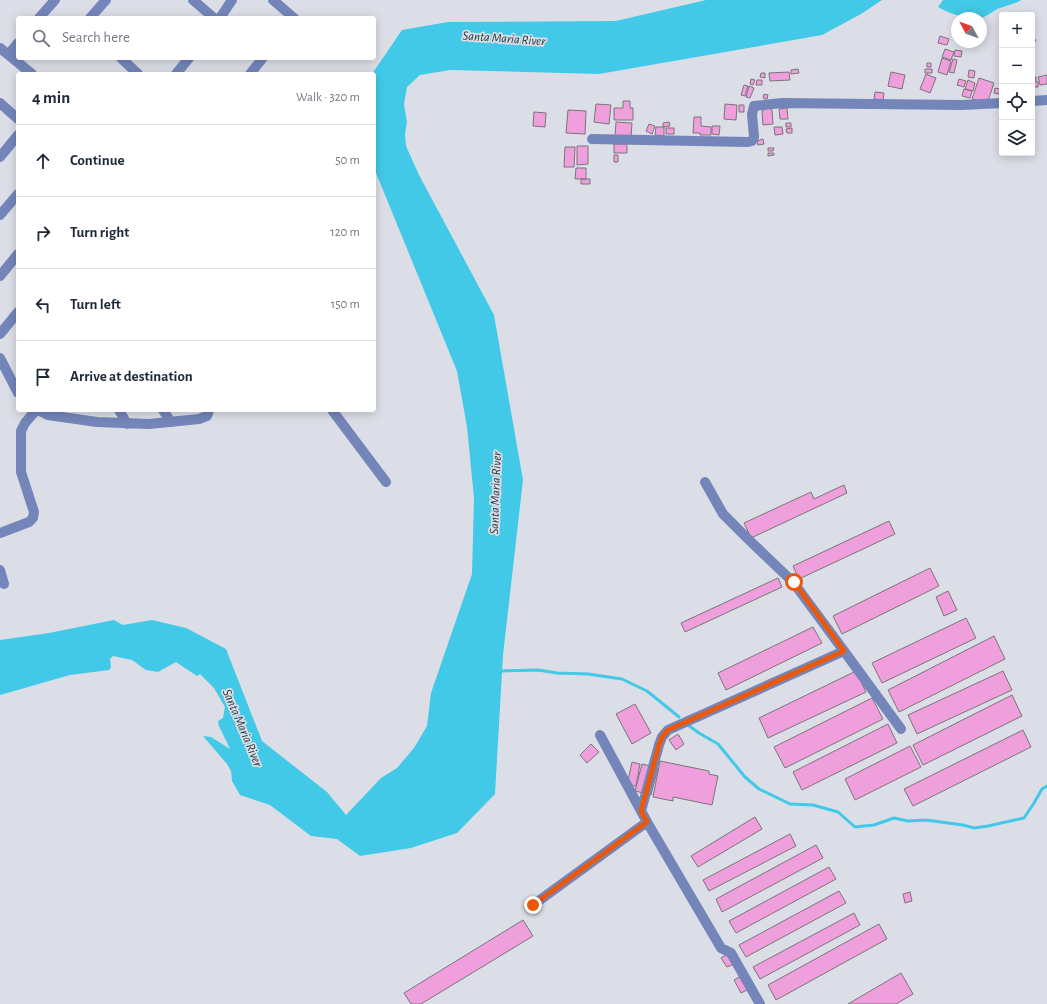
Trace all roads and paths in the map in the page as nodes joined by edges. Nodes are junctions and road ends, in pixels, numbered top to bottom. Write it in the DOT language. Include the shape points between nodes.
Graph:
graph roads {
  1 [pos="55,0"];
  2 [pos="106,0"];
  3 [pos="193,0"];
  4 [pos="232,0"];
  5 [pos="273,0"];
  6 [pos="41,16"];
  7 [pos="92,16"];
  8 [pos="212,16"];
  9 [pos="221,16"];
  10 [pos="292,16"];
  11 [pos="16,45"];
  12 [pos="0,48"];
  13 [pos="9,54"];
  14 [pos="123,60"];
  15 [pos="186,60"];
  16 [pos="261,60"];
  17 [pos="30,72"];
  18 [pos="136,72"];
  19 [pos="178,72"];
  20 [pos="252,72"];
  21 [pos="1047,100"];
  22 [pos="1035,101"];
  23 [pos="0,103"];
  24 [pos="999,103"];
  25 [pos="16,117"];
  26 [pos="16,137"];
  27 [pos="592,139"];
  28 [pos="0,157"];
  29 [pos="16,196"];
  30 [pos="0,215"];
  31 [pos="16,256"];
  32 [pos="0,274"];
  33 [pos="16,314"];
  34 [pos="0,334"];
  35 [pos="0,358"];
  36 [pos="15,376"];
  37 [pos="33,412"];
  38 [pos="120,412"];
  39 [pos="164,412"];
  40 [pos="209,412"];
  41 [pos="334,412"];
  42 [pos="171,422"];
  43 [pos="127,424"];
  44 [pos="386,482"];
  45 [pos="705,482"];
  46 [pos="0,533"];
  47 [pos="0,570"];
  48 [pos="4,584"];
  49 [pos="844,651"];
  50 [pos="901,729"];
  51 [pos="600,735"];
  52 [pos="641,811"];
  53 [pos="647,822"];
  54 [pos="533,905"];
  55 [pos="760,1004"];
  1 -- 6 [label="street"];
  2 -- 7 [label="street"];
  3 -- 8 [label="street"];
  4 -- 9 [label="street"];
  5 -- 10 [label="street"];
  11 -- 13 [label="street"];
  12 -- 13 [label="street"];
  13 -- 17 [label="street"];
  14 -- 18 [label="street"];
  15 -- 19 [label="street"];
  16 -- 20 [label="street"];
  21 -- 22 [label="street"];
  23 -- 25 [label="street"];
  24 -- 27 [label="street" via="962,105 782,102 754,106 754,137 748,142"];
  26 -- 28 [label="street"];
  29 -- 30 [label="street"];
  31 -- 32 [label="street"];
  33 -- 34 [label="street"];
  35 -- 36 [label="street"];
  37 -- 43 [label="street"];
  37 -- 46 [label="street" via="21,431 21,472 34,512 33,518"];
  38 -- 43 [label="street"];
  39 -- 42 [label="street"];
  40 -- 42 [label="street" via="207,416 199,419"];
  41 -- 44 [label="street"];
  42 -- 43 [label="street"];
  45 -- 49 [label="street" via="723,514 794,582"];
  47 -- 48 [label="street"];
  49 -- 50 [label="street"];
  49 -- 52 [label="street" via="668,730 659,745"];
  51 -- 52 [label="street"];
  52 -- 53 [label="street"];
  53 -- 54 [label="street"];
  53 -- 55 [label="street" via="722,948 731,954"];
}
